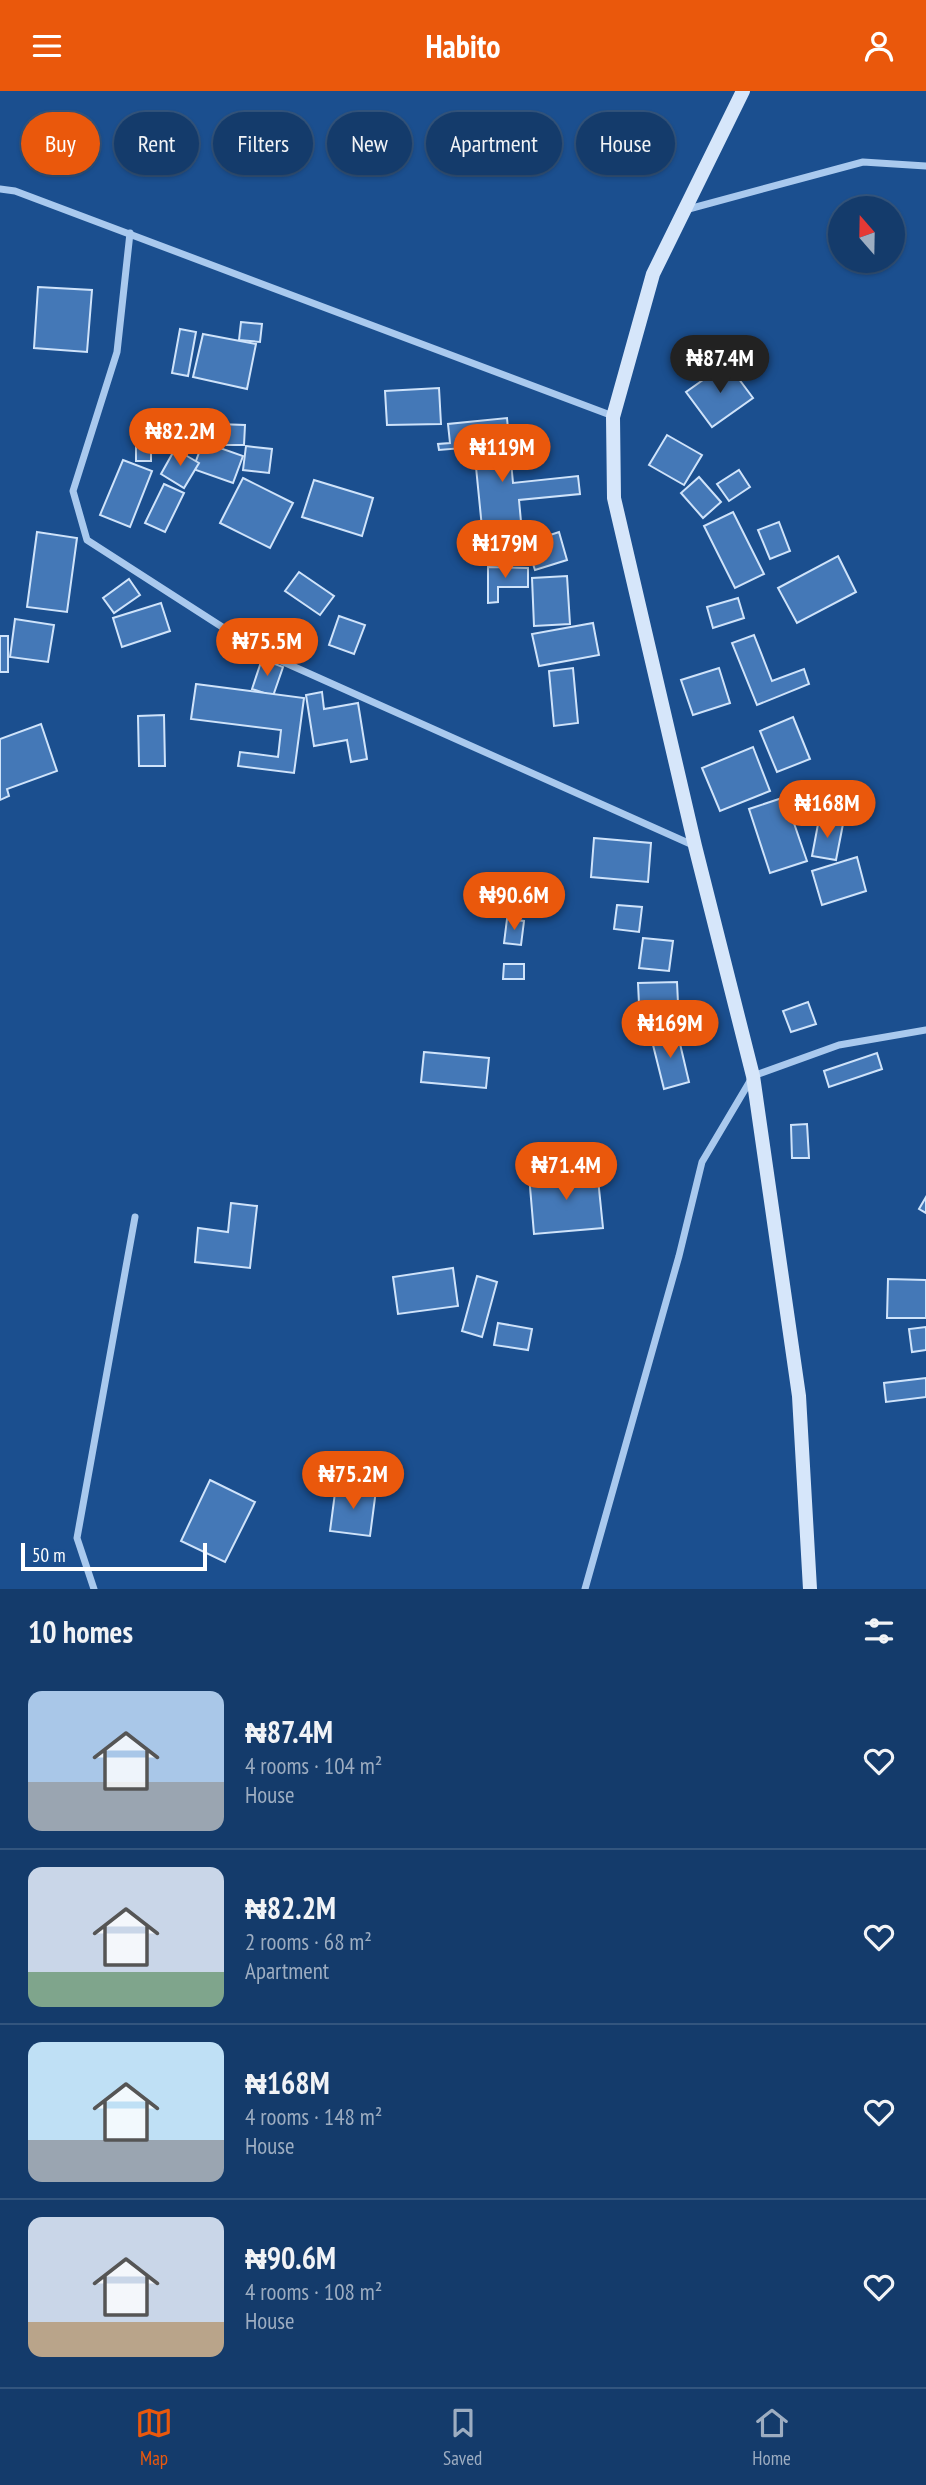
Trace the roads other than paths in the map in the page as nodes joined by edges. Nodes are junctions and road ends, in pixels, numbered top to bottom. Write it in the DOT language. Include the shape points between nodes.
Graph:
graph roads {
  1 [pos="743,91"];
  2 [pos="926,166"];
  3 [pos="0,189"];
  4 [pos="684,210"];
  5 [pos="130,233"];
  6 [pos="613,417"];
  7 [pos="695,846"];
  8 [pos="926,1030"];
  9 [pos="754,1076"];
  10 [pos="135,1217"];
  11 [pos="94,1589"];
  12 [pos="585,1589"];
  13 [pos="810,1589"];
  1 -- 4 [label="street"];
  2 -- 4 [label="street" via="863,162"];
  3 -- 5 [label="street"];
  4 -- 6 [label="street" via="653,274"];
  5 -- 6 [label="street"];
  5 -- 7 [label="street" via="117,352 73,491 87,540 261,652"];
  6 -- 7 [label="street" via="614,498"];
  7 -- 9 [label="street"];
  8 -- 9 [label="street" via="839,1045"];
  9 -- 12 [label="street" via="702,1162 680,1256"];
  9 -- 13 [label="street" via="799,1396"];
  10 -- 11 [label="street" via="77,1538"];
}
